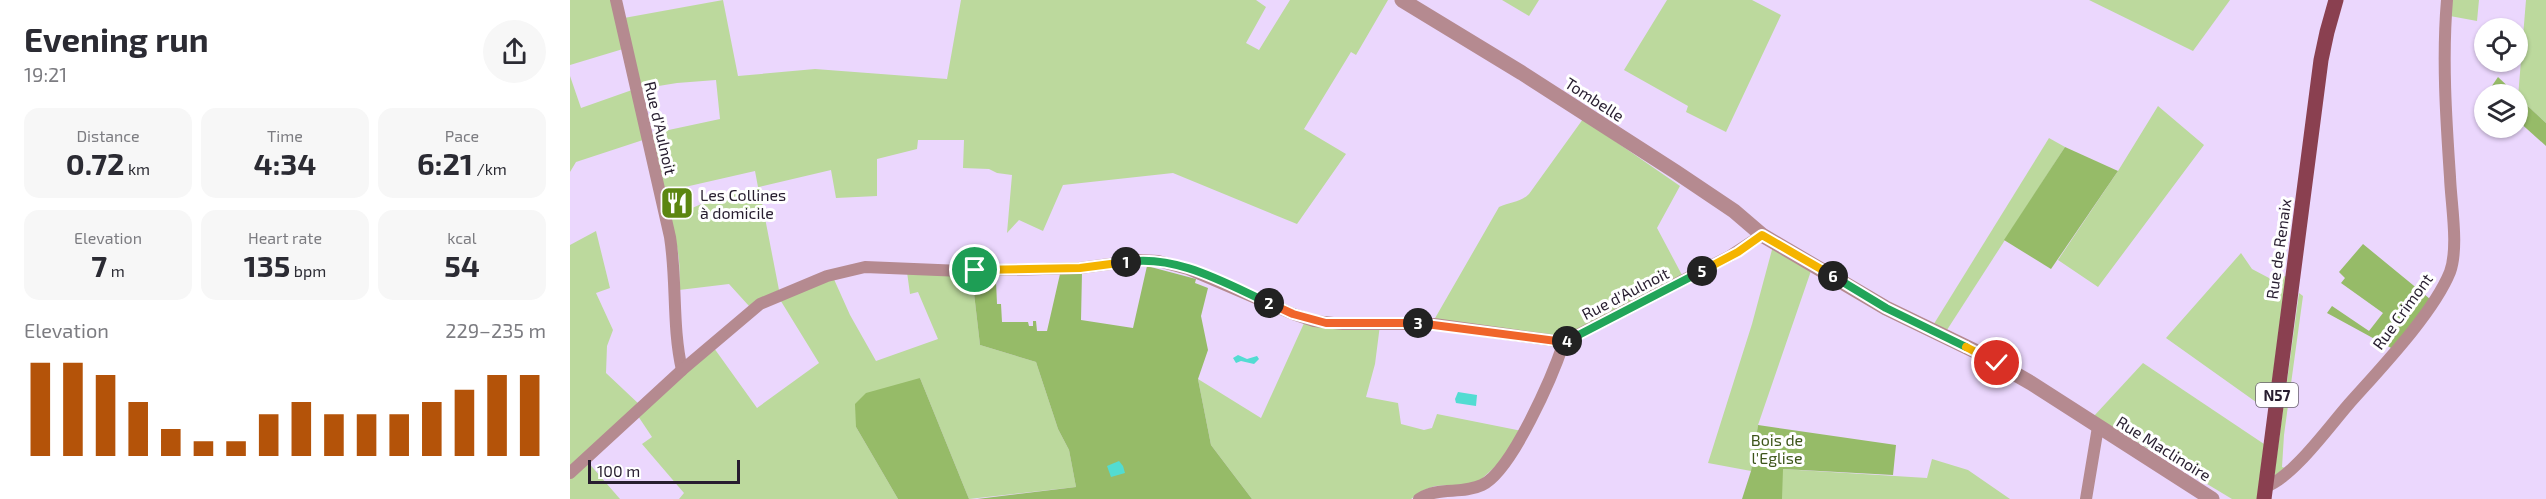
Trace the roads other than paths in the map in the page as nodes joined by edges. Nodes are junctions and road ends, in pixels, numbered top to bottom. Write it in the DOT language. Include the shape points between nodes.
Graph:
graph roads {
  1 [pos="616,0"];
  2 [pos="1402,0"];
  3 [pos="2448,0"];
  4 [pos="2335,3"];
  5 [pos="1762,235"];
  6 [pos="1564,342"];
  7 [pos="682,370"];
  8 [pos="2098,427"];
  9 [pos="570,473"];
  10 [pos="2264,493"];
  11 [pos="1419,499"];
  12 [pos="2086,499"];
  13 [pos="2212,499"];
  1 -- 7 [label="street, Rue d'Aulnoit" via="670,237"];
  2 -- 5 [label="street, Tombelle" via="1676,172"];
  3 -- 10 [label="street, Rue Crimont" via="2445,36 2453,246 2448,275 2433,301 2382,366 2309,451"];
  4 -- 10 [label="main road, Rue de Renaix / N57" via="2323,48"];
  5 -- 6 [label="street, Rue d'Aulnoit" via="1738,252"];
  5 -- 8 [label="street, Rue Maclinoire" via="1886,308 2006,368"];
  6 -- 7 [label="street" via="1440,324 1314,321 1204,275 1158,261 1080,268 962,271 865,267 827,276 760,304"];
  6 -- 11 [label="street" via="1533,417 1495,475 1482,485 1436,491"];
  7 -- 9 [label="street"];
  8 -- 12 [label="street, Rue Maclinoire"];
  8 -- 13 [label="street, Rue Maclinoire"];
}
